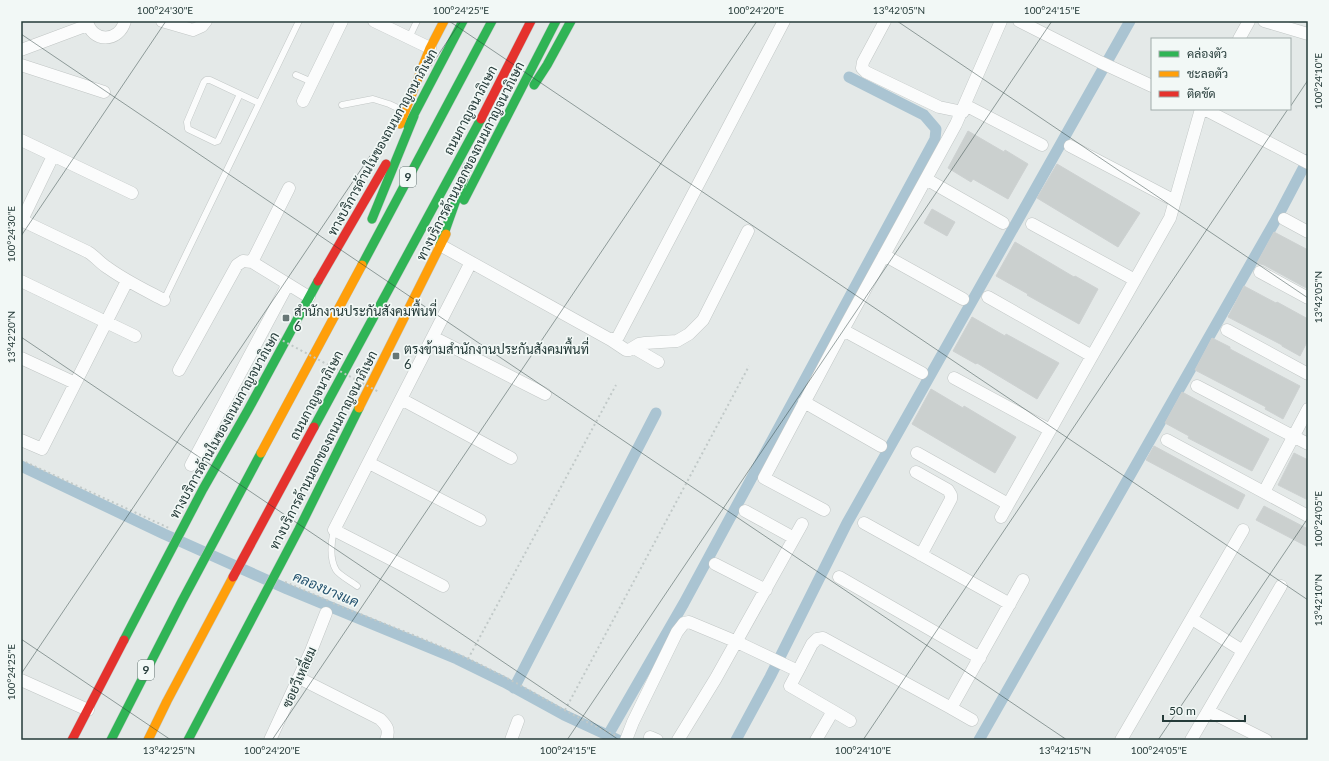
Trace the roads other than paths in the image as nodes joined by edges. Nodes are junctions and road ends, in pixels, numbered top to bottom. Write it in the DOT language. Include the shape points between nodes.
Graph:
graph roads {
  1 [pos="125,21"];
  2 [pos="162,21"];
  3 [pos="206,21"];
  4 [pos="299,21"];
  5 [pos="342,21"];
  6 [pos="374,21"];
  7 [pos="417,21"];
  8 [pos="444,21"];
  9 [pos="463,21"];
  10 [pos="492,21"];
  11 [pos="531,21"];
  12 [pos="556,21"];
  13 [pos="571,21"];
  14 [pos="784,21"];
  15 [pos="885,21"];
  16 [pos="1000,21"];
  17 [pos="1019,21"];
  18 [pos="1249,21"];
  19 [pos="1264,21"];
  20 [pos="88,23"];
  21 [pos="1308,34"];
  22 [pos="409,38"];
  23 [pos="1240,38"];
  24 [pos="430,48"];
  25 [pos="21,50"];
  26 [pos="21,65"];
  27 [pos="296,75"];
  28 [pos="312,82"];
  29 [pos="1151,86"];
  30 [pos="104,92"];
  31 [pos="240,94"];
  32 [pos="303,101"];
  33 [pos="491,101"];
  34 [pos="260,103"];
  35 [pos="342,106"];
  36 [pos="964,108"];
  37 [pos="1202,110"];
  38 [pos="1204,110"];
  39 [pos="404,111"];
  40 [pos="414,116"];
  41 [pos="396,133"];
  42 [pos="21,140"];
  43 [pos="1042,145"];
  44 [pos="1070,146"];
  45 [pos="388,154"];
  46 [pos="53,156"];
  47 [pos="1308,163"];
  48 [pos="483,165"];
  49 [pos="383,169"];
  50 [pos="926,179"];
  51 [pos="289,188"];
  52 [pos="132,193"];
  53 [pos="1175,201"];
  54 [pos="1284,219"];
  55 [pos="22,220"];
  56 [pos="1003,222"];
  57 [pos="369,224"];
  58 [pos="1032,224"];
  59 [pos="748,231"];
  60 [pos="1308,232"];
  61 [pos="440,245"];
  62 [pos="358,254"];
  63 [pos="884,255"];
  64 [pos="252,262"];
  65 [pos="471,262"];
  66 [pos="1260,272"];
  67 [pos="1134,280"];
  68 [pos="21,281"];
  69 [pos="127,281"];
  70 [pos="288,284"];
  71 [pos="309,297"];
  72 [pos="988,297"];
  73 [pos="1308,298"];
  74 [pos="962,299"];
  75 [pos="164,300"];
  76 [pos="106,322"];
  77 [pos="843,330"];
  78 [pos="1227,330"];
  79 [pos="325,333"];
  80 [pos="135,336"];
  81 [pos="433,337"];
  82 [pos="611,340"];
  83 [pos="634,348"];
  84 [pos="1092,356"];
  85 [pos="21,358"];
  86 [pos="658,362"];
  87 [pos="180,370"];
  88 [pos="922,373"];
  89 [pos="1308,374"];
  90 [pos="954,378"];
  91 [pos="75,383"];
  92 [pos="1196,386"];
  93 [pos="545,394"];
  94 [pos="401,399"];
  95 [pos="804,402"];
  96 [pos="1308,409"];
  97 [pos="1050,430"];
  98 [pos="1293,436"];
  99 [pos="21,440"];
  100 [pos="1167,440"];
  101 [pos="1308,444"];
  102 [pos="881,446"];
  103 [pos="917,453"];
  104 [pos="511,458"];
  105 [pos="369,463"];
  106 [pos="191,465"];
  107 [pos="916,472"];
  108 [pos="1264,492"];
  109 [pos="1008,504"];
  110 [pos="824,510"];
  111 [pos="745,511"];
  112 [pos="1308,516"];
  113 [pos="1001,518"];
  114 [pos="480,520"];
  115 [pos="802,524"];
  116 [pos="864,524"];
  117 [pos="334,530"];
  118 [pos="1243,530"];
  119 [pos="794,538"];
  120 [pos="921,555"];
  121 [pos="715,564"];
  122 [pos="839,577"];
  123 [pos="1024,580"];
  124 [pos="357,586"];
  125 [pos="443,586"];
  126 [pos="1281,586"];
  127 [pos="766,590"];
  128 [pos="1010,604"];
  129 [pos="326,613"];
  130 [pos="1192,619"];
  131 [pos="737,642"];
  132 [pos="1243,651"];
  133 [pos="980,658"];
  134 [pos="794,668"];
  135 [pos="299,678"];
  136 [pos="21,680"];
  137 [pos="952,708"];
  138 [pos="88,710"];
  139 [pos="833,711"];
  140 [pos="1208,711"];
  141 [pos="972,720"];
  142 [pos="518,721"];
  143 [pos="850,721"];
  144 [pos="623,739"];
  145 [pos="72,740"];
  146 [pos="111,740"];
  147 [pos="148,740"];
  148 [pos="188,740"];
  149 [pos="270,740"];
  150 [pos="386,740"];
  151 [pos="511,740"];
  152 [pos="678,740"];
  153 [pos="816,740"];
  154 [pos="1121,740"];
  155 [pos="1191,740"];
  156 [pos="1266,740"];
  1 -- 20 [label="street" via="122,29 110,38 95,35"];
  2 -- 3 [label="street" via="193,30"];
  4 -- 34 [label="lane"];
  5 -- 28 [label="street"];
  6 -- 22 [label="street"];
  7 -- 22 [label="lane"];
  8 -- 24 [label="main road"];
  9 -- 40 [label="main road, ทางบริการด้านในของถนนกาญจนาภิเษก"];
  10 -- 79 [label="main road, ถนนกาญจนาภิเษก / 9"];
  11 -- 33 [label="main road, ถนนกาญจนาภิเษก"];
  12 -- 48 [label="main road, ทางบริการด้านนอกของถนนกาญจนาภิเษก"];
  13 -- 48 [label="main road" via="547,65"];
  14 -- 82 [label="street" via="618,337"];
  15 -- 36 [label="street" via="862,68 939,107"];
  16 -- 36 [label="street"];
  17 -- 29 [label="street"];
  18 -- 23 [label="street"];
  19 -- 21 [label="street"];
  20 -- 25 [label="street"];
  22 -- 24 [label="street"];
  24 -- 39 [label="main road"];
  26 -- 30 [label="street"];
  27 -- 28 [label="lane"];
  28 -- 32 [label="street"];
  31 -- 31 [label="lane" via="206,80 187,122 188,129 215,142 218,141"];
  31 -- 34 [label="lane"];
  33 -- 61 [label="main road"];
  33 -- 147 [label="main road, ถนนกาญจนาภิเษก" via="211,617"];
  34 -- 75 [label="lane"];
  35 -- 39 [label="lane" via="373,100"];
  36 -- 43 [label="street"];
  36 -- 50 [label="street"];
  37 -- 53 [label="street"];
  38 -- 47 [label="street"];
  39 -- 41 [label="main road"];
  40 -- 49 [label="main road, ทางบริการด้านในของถนนกาญจนาภิเษก"];
  40 -- 57 [label="main road"];
  42 -- 46 [label="street"];
  44 -- 53 [label="street"];
  45 -- 49 [label="main road"];
  46 -- 52 [label="street"];
  46 -- 55 [label="street"];
  48 -- 61 [label="main road, ทางบริการด้านนอกของถนนกาญจนาภิเษก"];
  49 -- 71 [label="main road, ทางบริการด้านในของถนนกาญจนาภิเษก"];
  50 -- 56 [label="street"];
  50 -- 63 [label="street"];
  51 -- 64 [label="street"];
  53 -- 67 [label="street" via="1170,218"];
  54 -- 60 [label="street"];
  55 -- 69 [label="street" via="88,252"];
  58 -- 67 [label="street"];
  59 -- 83 [label="street" via="703,320 689,334 676,341 645,343"];
  61 -- 65 [label="street"];
  61 -- 148 [label="main road, ทางบริการด้านนอกของถนนกาญจนาภิเษก" via="299,529"];
  62 -- 79 [label="main road"];
  63 -- 74 [label="street"];
  63 -- 77 [label="street"];
  64 -- 70 [label="street"];
  64 -- 87 [label="street" via="243,261 238,265"];
  65 -- 81 [label="street"];
  65 -- 82 [label="street"];
  66 -- 73 [label="street"];
  67 -- 84 [label="street"];
  68 -- 76 [label="street"];
  69 -- 75 [label="street"];
  69 -- 76 [label="street"];
  70 -- 71 [label="street"];
  70 -- 106 [label="street"];
  71 -- 138 [label="main road, ทางบริการด้านในของถนนกาญจนาภิเษก" via="203,489"];
  72 -- 84 [label="street"];
  76 -- 80 [label="street"];
  76 -- 91 [label="street"];
  77 -- 88 [label="street"];
  77 -- 95 [label="street"];
  78 -- 89 [label="street"];
  79 -- 146 [label="main road, ถนนกาญจนาภิเษก / 9"];
  81 -- 93 [label="street"];
  81 -- 94 [label="street"];
  82 -- 83 [label="street" via="626,350"];
  83 -- 86 [label="street"];
  84 -- 97 [label="street"];
  85 -- 91 [label="street"];
  90 -- 97 [label="street"];
  91 -- 99 [label="street" via="42,449"];
  92 -- 98 [label="street"];
  94 -- 104 [label="street"];
  94 -- 105 [label="street"];
  95 -- 102 [label="street"];
  95 -- 110 [label="street" via="764,478"];
  96 -- 98 [label="street"];
  97 -- 109 [label="street"];
  98 -- 101 [label="street"];
  98 -- 108 [label="street"];
  100 -- 108 [label="street"];
  103 -- 109 [label="street"];
  105 -- 114 [label="street"];
  105 -- 117 [label="street"];
  107 -- 120 [label="street" via="948,490 951,495"];
  108 -- 112 [label="street"];
  109 -- 113 [label="street"];
  111 -- 119 [label="street"];
  115 -- 119 [label="street"];
  116 -- 120 [label="street"];
  117 -- 124 [label="lane" via="331,543 337,571"];
  117 -- 125 [label="street"];
  118 -- 130 [label="street"];
  119 -- 127 [label="street"];
  120 -- 128 [label="street"];
  121 -- 127 [label="street"];
  122 -- 133 [label="street"];
  123 -- 128 [label="street"];
  126 -- 132 [label="street"];
  127 -- 131 [label="street"];
  128 -- 133 [label="street"];
  129 -- 135 [label="street, ซอยวีเหลี่ยม"];
  130 -- 132 [label="street"];
  130 -- 154 [label="street"];
  131 -- 134 [label="street"];
  131 -- 144 [label="street" via="689,622 684,623 677,632"];
  131 -- 152 [label="street"];
  132 -- 140 [label="street"];
  133 -- 137 [label="street"];
  134 -- 137 [label="street" via="812,644 817,639 824,638"];
  134 -- 139 [label="street" via="790,686"];
  135 -- 149 [label="street, ซอยวีเหลี่ยม"];
  135 -- 150 [label="street" via="380,719 387,726"];
  136 -- 138 [label="street"];
  137 -- 141 [label="street"];
  138 -- 145 [label="main road, ทางบริการด้านในของถนนกาญจนาภิเษก"];
  139 -- 143 [label="street"];
  139 -- 153 [label="street"];
  140 -- 155 [label="street"];
  140 -- 156 [label="street"];
  142 -- 151 [label="street"];
}
